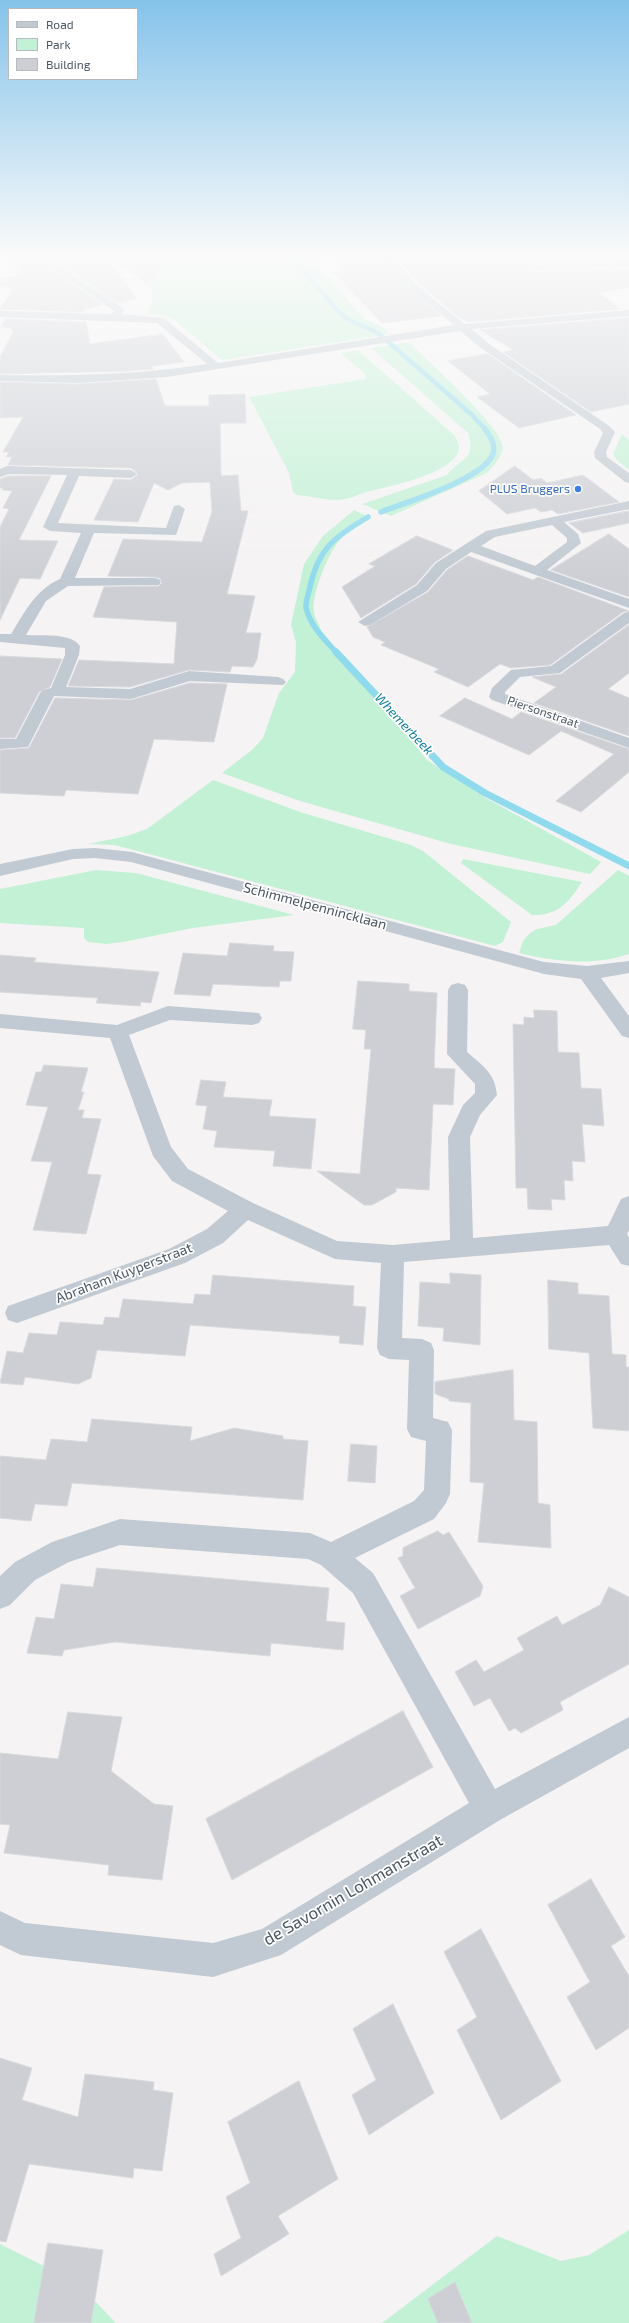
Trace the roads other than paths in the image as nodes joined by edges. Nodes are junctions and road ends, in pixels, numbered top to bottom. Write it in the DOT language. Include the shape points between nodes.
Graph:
graph roads {
  1 [pos="210,361"];
  2 [pos="244,361"];
  3 [pos="508,361"];
  4 [pos="215,366"];
  5 [pos="0,378"];
  6 [pos="76,472"];
  7 [pos="0,473"];
  8 [pos="131,474"];
  9 [pos="629,479"];
  10 [pos="629,505"];
  11 [pos="179,509"];
  12 [pos="554,521"];
  13 [pos="89,529"];
  14 [pos="470,547"];
  15 [pos="537,571"];
  16 [pos="66,582"];
  17 [pos="154,582"];
  18 [pos="629,604"];
  19 [pos="629,616"];
  20 [pos="365,622"];
  21 [pos="0,638"];
  22 [pos="16,639"];
  23 [pos="278,682"];
  24 [pos="57,691"];
  25 [pos="629,743"];
  26 [pos="0,744"];
  27 [pos="0,870"];
  28 [pos="629,967"];
  29 [pos="587,974"];
  30 [pos="458,990"];
  31 [pos="252,1018"];
  32 [pos="0,1021"];
  33 [pos="118,1032"];
  34 [pos="629,1032"];
  35 [pos="629,1205"];
  36 [pos="244,1209"];
  37 [pos="615,1235"];
  38 [pos="462,1248"];
  39 [pos="393,1254"];
  40 [pos="629,1257"];
  41 [pos="16,1313"];
  42 [pos="331,1556"];
  43 [pos="0,1595"];
  44 [pos="629,1732"];
  45 [pos="489,1810"];
  46 [pos="0,1927"];
  1 -- 4 [label="street"];
  2 -- 4 [label="street"];
  3 -- 9 [label="street" via="604,427 609,432 600,452 601,458"];
  4 -- 5 [label="street" via="121,379"];
  6 -- 7 [label="street" via="7,470"];
  6 -- 8 [label="street"];
  6 -- 13 [label="street" via="50,527"];
  10 -- 12 [label="street"];
  11 -- 13 [label="street" via="170,532"];
  12 -- 14 [label="street" via="491,534"];
  12 -- 15 [label="street" via="573,537 574,543"];
  13 -- 16 [label="street"];
  14 -- 15 [label="street"];
  14 -- 20 [label="street" via="441,566 422,588"];
  15 -- 18 [label="street"];
  16 -- 17 [label="street"];
  16 -- 22 [label="street" via="44,592"];
  19 -- 25 [label="street, Piersonstraat" via="554,670 516,673 497,691 498,697"];
  21 -- 22 [label="street"];
  22 -- 24 [label="street" via="65,642 73,646 72,655"];
  23 -- 24 [label="street" via="189,676 131,694"];
  24 -- 26 [label="street" via="48,693 22,744"];
  27 -- 29 [label="street, Schimmelpennincklaan" via="73,854 95,853 132,857 544,968"];
  28 -- 29 [label="street, Schimmelpennincklaan"];
  29 -- 34 [label="street"];
  30 -- 38 [label="street" via="457,1054 485,1081 486,1095 471,1111 460,1137"];
  31 -- 33 [label="street" via="168,1014"];
  32 -- 33 [label="street"];
  33 -- 36 [label="street" via="161,1150 180,1175"];
  35 -- 37 [label="street"];
  36 -- 39 [label="street" via="335,1250"];
  36 -- 41 [label="street, Abraham Kuyperstraat" via="215,1236 178,1256"];
  37 -- 38 [label="street"];
  37 -- 40 [label="street"];
  38 -- 39 [label="street"];
  39 -- 42 [label="street" via="389,1348 422,1350 420,1429 439,1430 436,1494 424,1510"];
  42 -- 43 [label="street" via="310,1546 120,1532 62,1552 25,1571"];
  42 -- 45 [label="street" via="363,1582"];
  44 -- 45 [label="street, de Savornin Lohmanstraat"];
  45 -- 46 [label="street, de Savornin Lohmanstraat" via="269,1943 214,1960 21,1939"];
}
